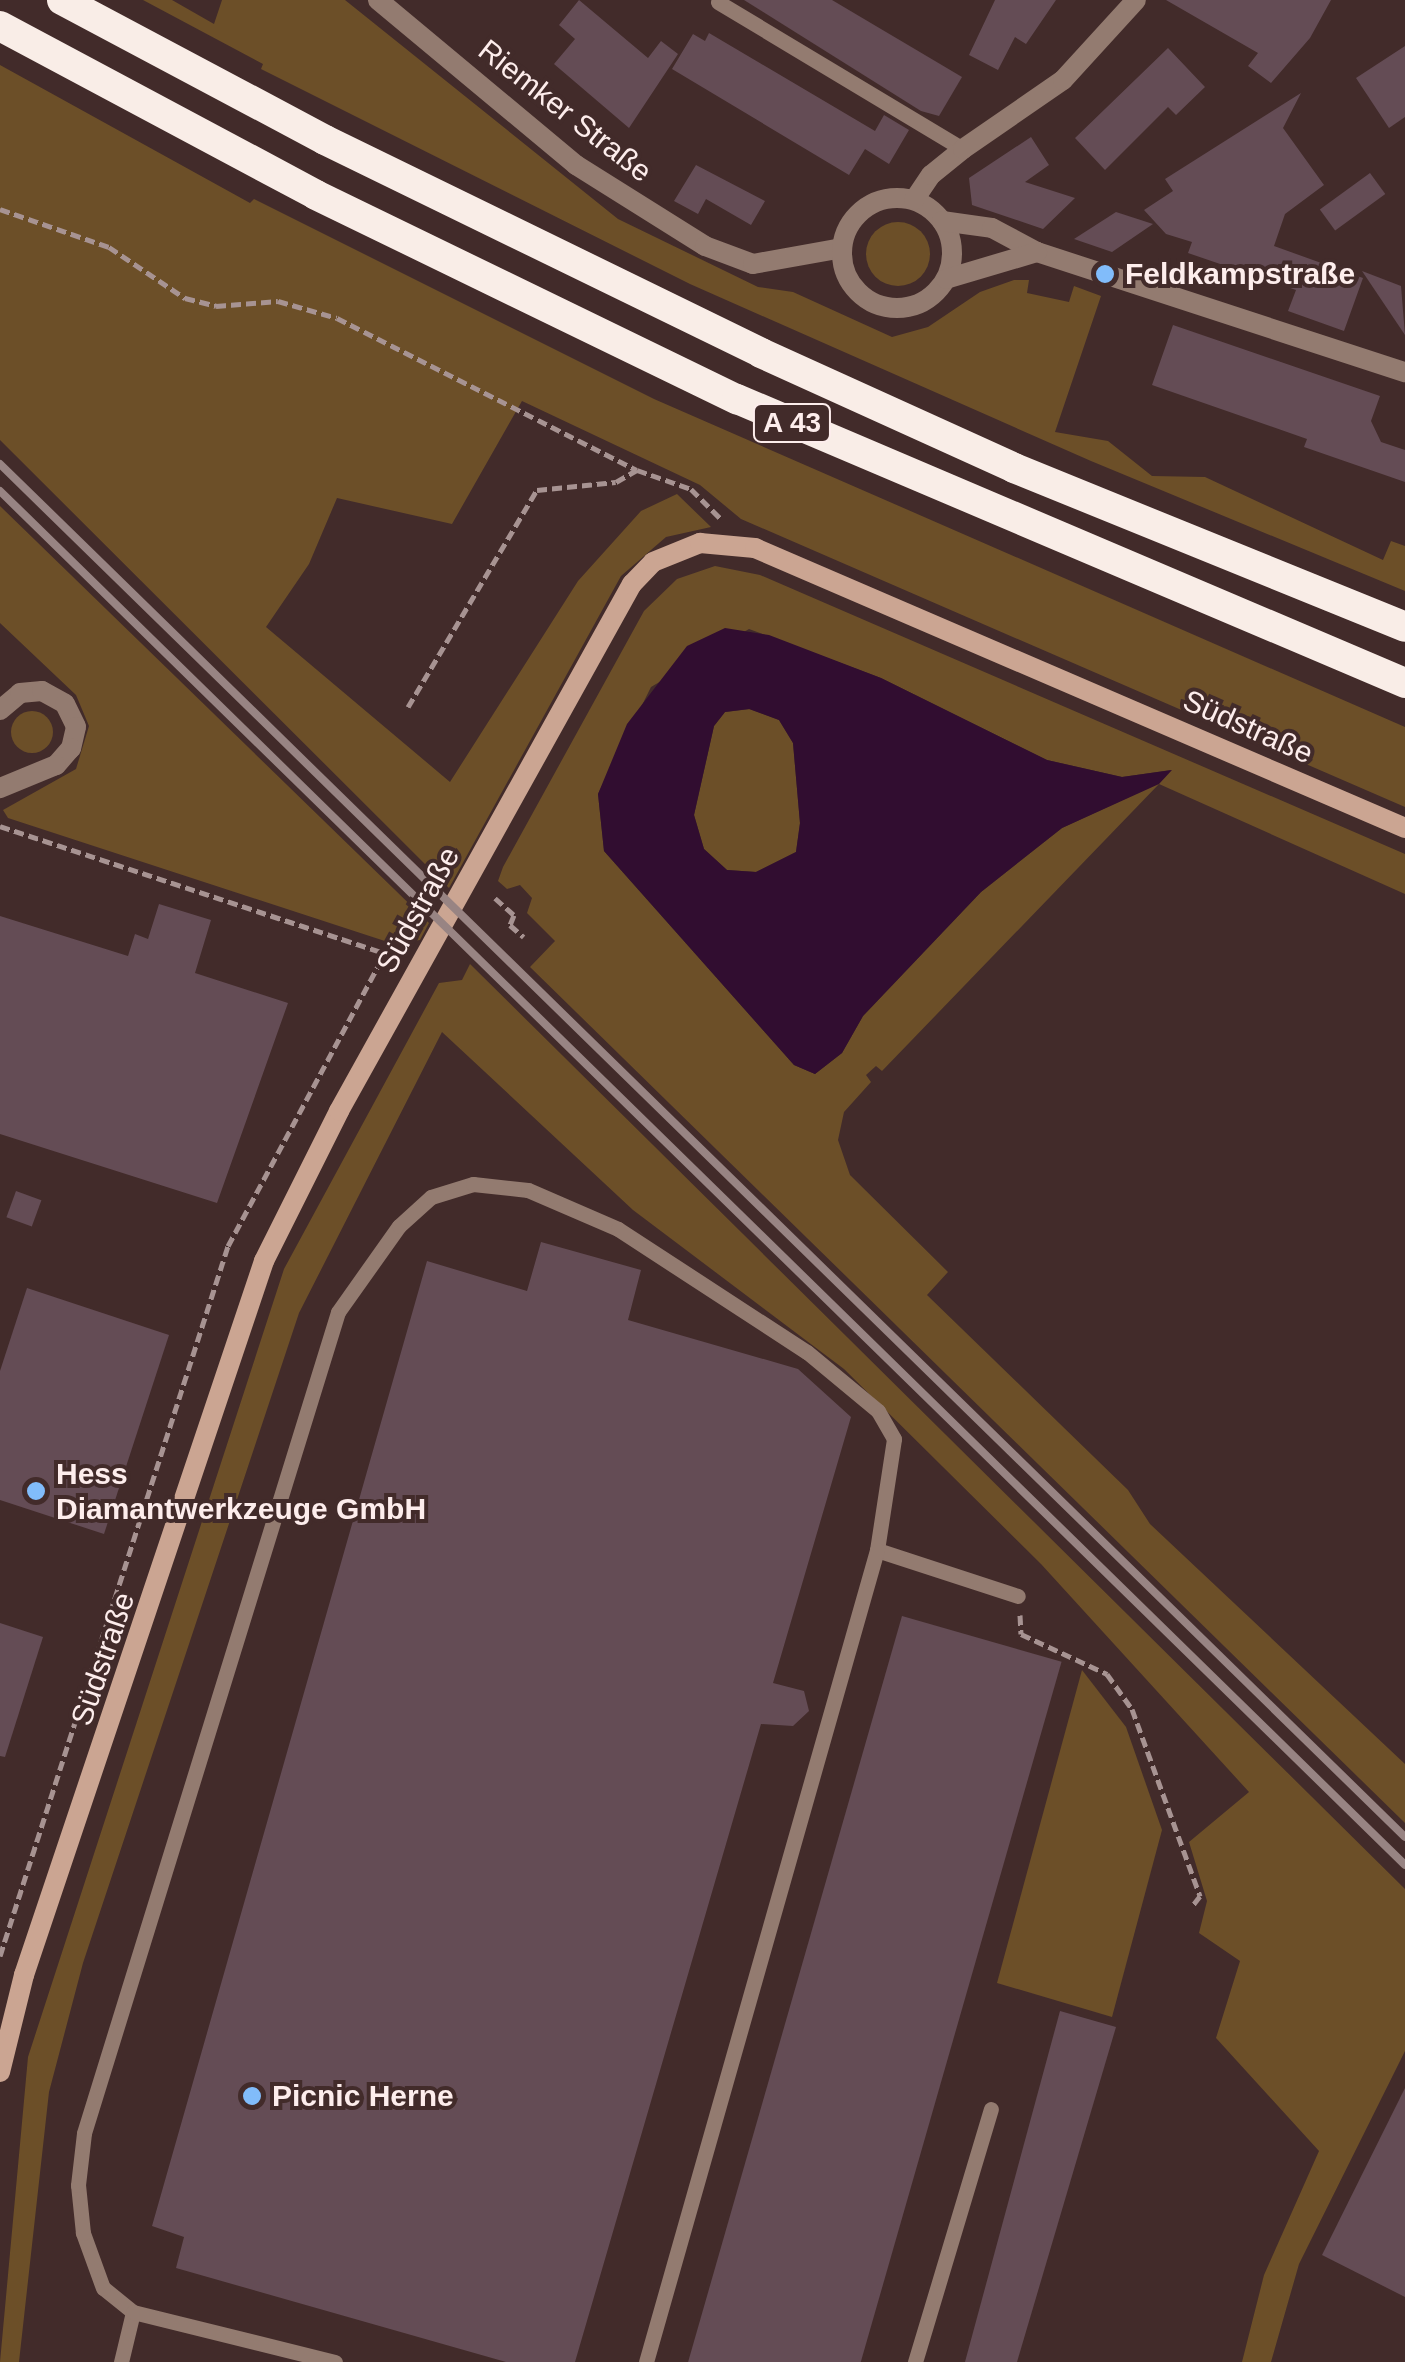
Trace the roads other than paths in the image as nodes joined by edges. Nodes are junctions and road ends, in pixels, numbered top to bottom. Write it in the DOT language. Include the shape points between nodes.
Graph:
graph roads {
  1 [pos="62,0"];
  2 [pos="378,0"];
  3 [pos="1136,0"];
  4 [pos="718,2"];
  5 [pos="0,26"];
  6 [pos="963,149"];
  7 [pos="914,200"];
  8 [pos="942,221"];
  9 [pos="842,248"];
  10 [pos="1038,252"];
  11 [pos="946,279"];
  12 [pos="1405,372"];
  13 [pos="1405,626"];
  14 [pos="1405,682"];
  15 [pos="0,710"];
  16 [pos="0,788"];
  17 [pos="1405,828"];
  18 [pos="877,1550"];
  19 [pos="1018,1596"];
  20 [pos="1,2058"];
  21 [pos="990,2109"];
  22 [pos="133,2312"];
  23 [pos="121,2362"];
  24 [pos="335,2362"];
  25 [pos="646,2362"];
  26 [pos="915,2362"];
  1 -- 13 [label="highway, A 43" via="797,370 1014,468"];
  2 -- 9 [label="street, Riemker Straße" via="576,164 705,246 752,264"];
  3 -- 6 [label="street" via="1064,80"];
  4 -- 6 [label="lane"];
  5 -- 14 [label="highway, A 43" via="194,131 738,400"];
  6 -- 7 [label="street"];
  7 -- 8 [label="street"];
  7 -- 9 [label="street" via="875,202 848,229"];
  8 -- 10 [label="street" via="992,228"];
  8 -- 11 [label="street" via="952,249"];
  9 -- 11 [label="street" via="854,289 882,306 914,306"];
  10 -- 11 [label="street"];
  10 -- 12 [label="street"];
  15 -- 16 [label="street" via="20,693 42,691 66,704 76,727 71,748 56,766"];
  17 -- 20 [label="street, Südstraße" via="730,542 675,549 632,584 339,1111 264,1261"];
  18 -- 19 [label="lane"];
  18 -- 22 [label="lane" via="894,1439 878,1411 807,1352 618,1229 528,1190 473,1184 431,1196 399,1226 338,1312 316,1369 84,2133 78,2184 84,2233 103,2288"];
  18 -- 25 [label="lane"];
  21 -- 26 [label="lane"];
  22 -- 23 [label="lane"];
  22 -- 24 [label="lane"];
}
